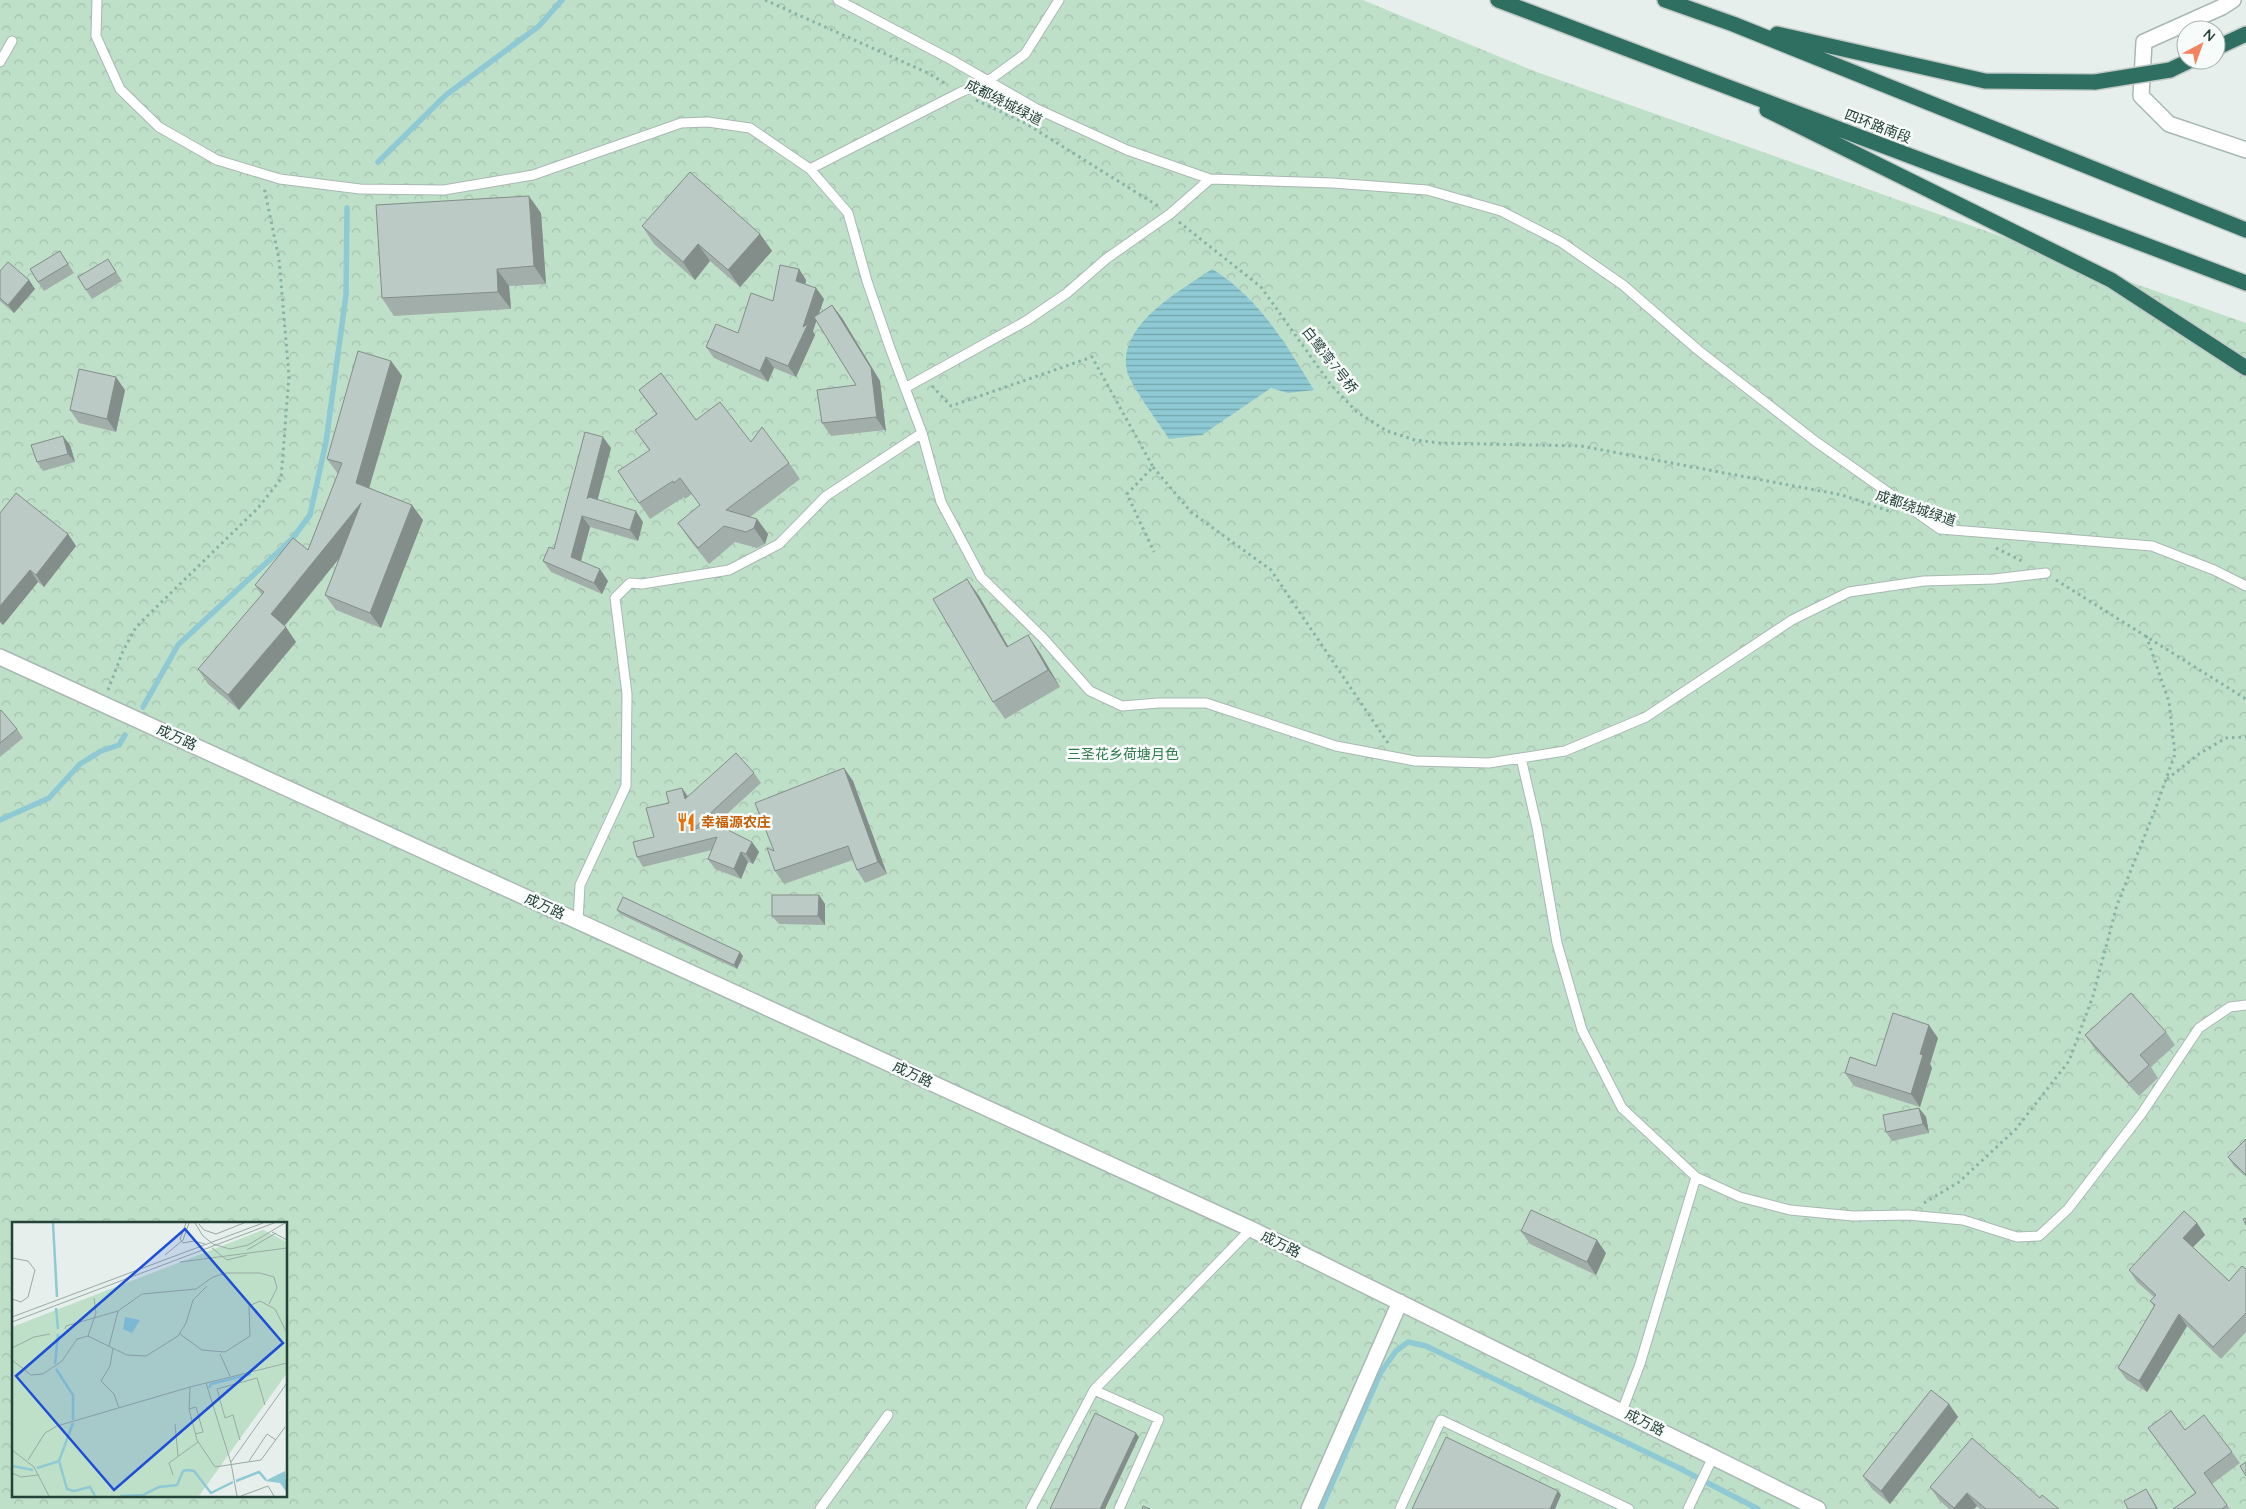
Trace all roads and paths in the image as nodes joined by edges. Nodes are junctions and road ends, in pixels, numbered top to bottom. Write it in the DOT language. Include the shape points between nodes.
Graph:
graph roads {
  1 [pos="97,0"];
  2 [pos="766,0"];
  3 [pos="838,0"];
  4 [pos="1060,0"];
  5 [pos="1498,0"];
  6 [pos="1664,0"];
  7 [pos="2233,0"];
  8 [pos="1733,24"];
  9 [pos="2246,34"];
  10 [pos="12,41"];
  11 [pos="2226,43"];
  12 [pos="0,62"];
  13 [pos="2176,67"];
  14 [pos="1685,70"];
  15 [pos="988,81"];
  16 [pos="960,92"];
  17 [pos="2246,150"];
  18 [pos="810,169"];
  19 [pos="262,174"];
  20 [pos="1210,179"];
  21 [pos="1170,214"];
  22 [pos="2246,230"];
  23 [pos="1217,252"];
  24 [pos="2246,283"];
  25 [pos="2246,368"];
  26 [pos="924,378"];
  27 [pos="905,388"];
  28 [pos="922,433"];
  29 [pos="1539,444"];
  30 [pos="1153,467"];
  31 [pos="1895,513"];
  32 [pos="1992,547"];
  33 [pos="1154,552"];
  34 [pos="2046,574"];
  35 [pos="2246,586"];
  36 [pos="2146,634"];
  37 [pos="0,657"];
  38 [pos="2246,699"];
  39 [pos="103,704"];
  40 [pos="2246,737"];
  41 [pos="1398,758"];
  42 [pos="1521,758"];
  43 [pos="2166,779"];
  44 [pos="578,921"];
  45 [pos="2246,1005"];
  46 [pos="1696,1177"];
  47 [pos="1908,1216"];
  48 [pos="1251,1229"];
  49 [pos="1400,1302"];
  50 [pos="1094,1390"];
  51 [pos="1622,1411"];
  52 [pos="888,1415"];
  53 [pos="1714,1457"];
  54 [pos="820,1509"];
  55 [pos="1031,1509"];
  56 [pos="1119,1509"];
  57 [pos="1309,1509"];
  58 [pos="1400,1509"];
  59 [pos="1630,1509"];
  60 [pos="1688,1509"];
  61 [pos="1818,1509"];
  1 -- 19 [label="lane" via="96,36 120,89 159,128 217,160"];
  2 -- 16 [label="path, 成都绕城绿道" via="928,73"];
  3 -- 15 [label="lane"];
  4 -- 15 [label="lane" via="1025,54"];
  5 -- 14 [label="highway, 四环路南段"];
  6 -- 8 [label="highway"];
  7 -- 17 [label="street" via="2144,42 2141,96 2169,124"];
  8 -- 13 [label="highway, bridge" via="1985,82 2095,82"];
  8 -- 22 [label="highway"];
  9 -- 11 [label="highway"];
  10 -- 12 [label="lane"];
  14 -- 24 [label="highway, 四环路南段"];
  14 -- 25 [label="highway" via="2111,280"];
  15 -- 16 [label="lane"];
  15 -- 20 [label="lane" via="1035,108 1127,150"];
  16 -- 18 [label="lane"];
  16 -- 21 [label="path, 成都绕城绿道" via="1025,123"];
  18 -- 19 [label="lane" via="750,128 708,122 681,123 533,175 444,190 360,189"];
  18 -- 27 [label="lane" via="848,213 867,280"];
  19 -- 39 [label="path" via="279,259 290,376 282,479 258,508 136,628 123,651"];
  20 -- 21 [label="lane"];
  20 -- 35 [label="lane" via="1427,190 1501,212 1561,242 1623,285 1698,350 1815,441 1940,528 2152,546"];
  21 -- 23 [label="path, 成都绕城绿道"];
  21 -- 26 [label="lane" via="1026,321"];
  23 -- 29 [label="path, 白鹭湾·7号桥" via="1261,286 1331,385 1357,412 1386,431 1439,443"];
  26 -- 27 [label="lane"];
  26 -- 30 [label="path" via="951,406 1092,356"];
  27 -- 28 [label="lane"];
  28 -- 41 [label="lane" via="940,502 981,577 1043,638 1090,692 1122,706 1206,703 1336,746"];
  28 -- 44 [label="lane" via="826,496 779,544 730,570 642,584 630,582 615,598 627,694 626,786 580,885"];
  29 -- 31 [label="path, 成都绕城绿道" via="1581,446 1842,495"];
  30 -- 33 [label="path" via="1127,494"];
  30 -- 41 [label="path" via="1191,512 1271,570"];
  32 -- 34 [label="path"];
  34 -- 36 [label="path"];
  34 -- 42 [label="lane" via="1924,581 1849,592 1792,620 1646,717 1565,751"];
  36 -- 38 [label="path"];
  36 -- 43 [label="path" via="2169,702 2175,754"];
  37 -- 39 [label="street, 成万路"];
  39 -- 44 [label="street, 成万路"];
  40 -- 43 [label="path" via="2226,738"];
  41 -- 42 [label="lane" via="1488,763"];
  42 -- 46 [label="lane" via="1537,827 1557,943 1582,1030 1622,1108"];
  43 -- 47 [label="path" via="2117,904 2093,996 2070,1061 2016,1130 1959,1182"];
  44 -- 48 [label="street, 成万路"];
  45 -- 47 [label="lane" via="2230,1007 2198,1028 2142,1113 2068,1209 2040,1236 2017,1236 1963,1220"];
  46 -- 47 [label="lane" via="1740,1197 1790,1210 1853,1216"];
  46 -- 51 [label="lane" via="1640,1364"];
  48 -- 49 [label="street, 成万路"];
  48 -- 50 [label="lane"];
  49 -- 51 [label="street, 成万路"];
  49 -- 57 [label="street"];
  50 -- 55 [label="lane"];
  50 -- 56 [label="lane" via="1159,1419"];
  51 -- 53 [label="street, 成万路"];
  52 -- 54 [label="lane"];
  53 -- 60 [label="lane"];
  53 -- 61 [label="street, 成万路"];
  58 -- 59 [label="lane" via="1441,1420"];
}
